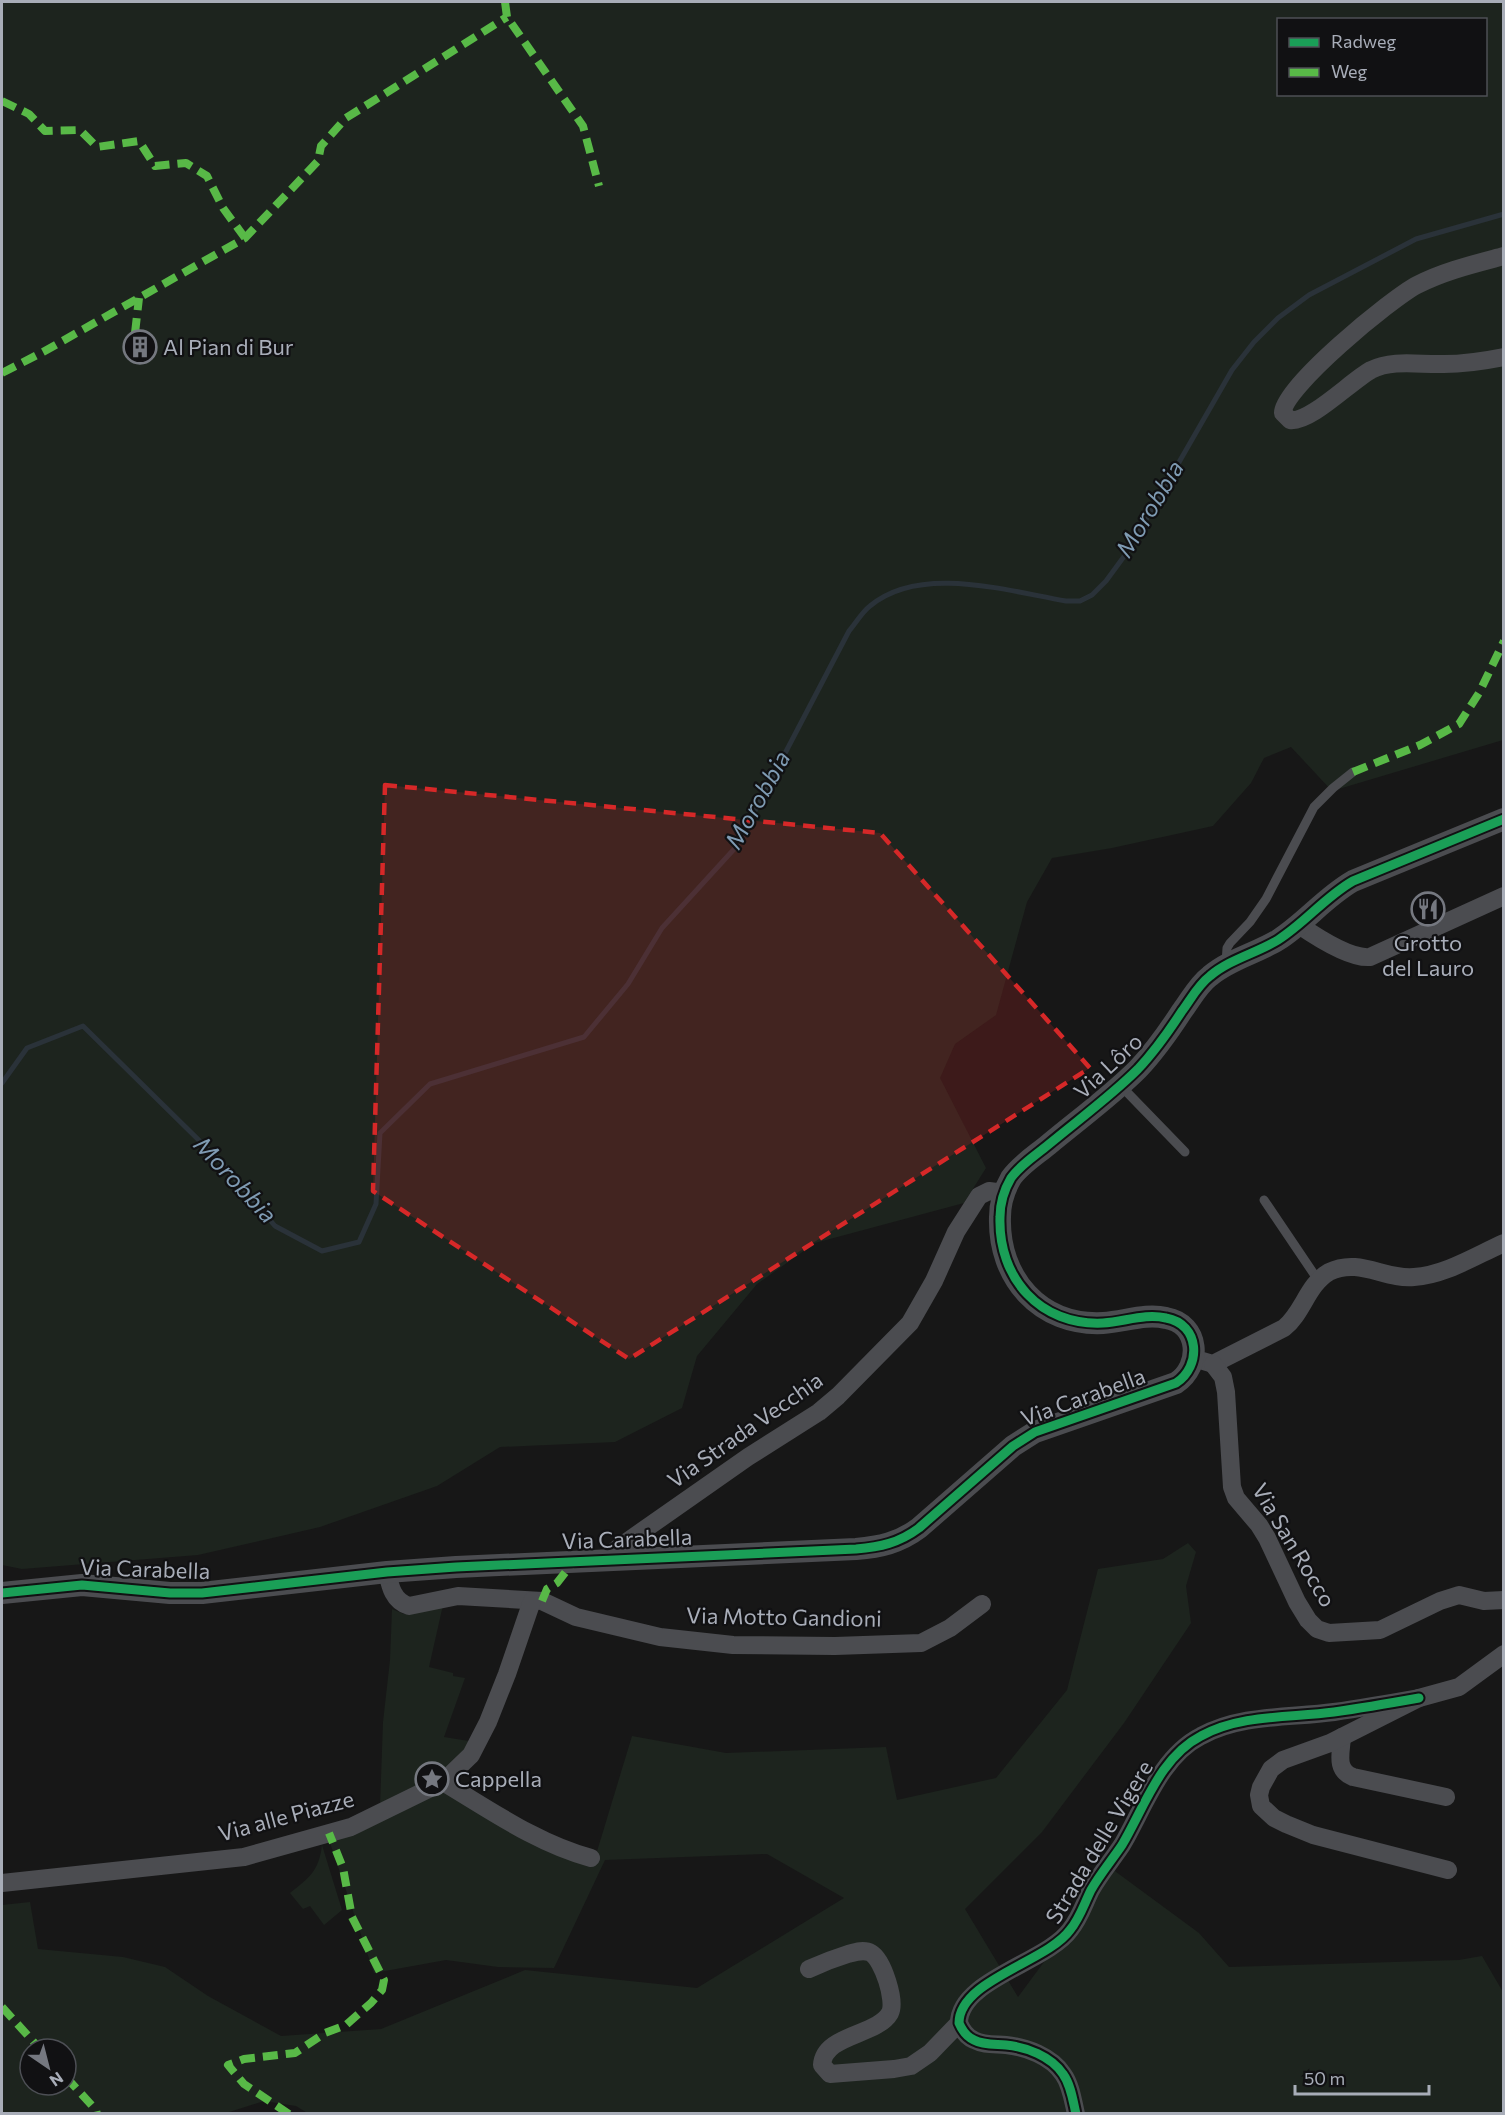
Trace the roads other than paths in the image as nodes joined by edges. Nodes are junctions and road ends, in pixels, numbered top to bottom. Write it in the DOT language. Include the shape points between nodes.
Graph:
graph roads {
  1 [pos="1503,256"];
  2 [pos="1503,357"];
  3 [pos="1353,772"];
  4 [pos="1503,819"];
  5 [pos="1503,896"];
  6 [pos="1299,925"];
  7 [pos="1226,966"];
  8 [pos="1120,1085"];
  9 [pos="1185,1152"];
  10 [pos="1004,1193"];
  11 [pos="1264,1200"];
  12 [pos="1503,1243"];
  13 [pos="1318,1280"];
  14 [pos="1203,1360"];
  15 [pos="605,1560"];
  16 [pos="387,1572"];
  17 [pos="2,1593"];
  18 [pos="532,1600"];
  19 [pos="1503,1600"];
  20 [pos="982,1604"];
  21 [pos="1503,1654"];
  22 [pos="1419,1698"];
  23 [pos="1342,1737"];
  24 [pos="443,1782"];
  25 [pos="1446,1797"];
  26 [pos="591,1858"];
  27 [pos="1448,1870"];
  28 [pos="2,1883"];
  29 [pos="809,1969"];
  30 [pos="959,2023"];
  31 [pos="1076,2114"];
  1 -- 2 [label="street" via="1428,280 1397,297 1317,366 1285,402 1283,413 1290,420 1303,418 1363,374 1383,365 1445,364"];
  3 -- 7 [label="lane" via="1314,807 1266,899 1227,948"];
  4 -- 6 [label="street, Via Lôro" via="1353,880 1331,894"];
  5 -- 6 [label="street" via="1370,957 1358,957"];
  6 -- 7 [label="street, Via Lôro"];
  7 -- 8 [label="street, Via Lôro" via="1203,982 1157,1047"];
  8 -- 9 [label="lane"];
  8 -- 10 [label="street, Via Lôro" via="1018,1170"];
  10 -- 14 [label="street, Via Lôro" via="1000,1224 1004,1251 1021,1287 1038,1305 1060,1317 1084,1322 1169,1318 1188,1332"];
  10 -- 15 [label="street, Via Strada Vecchia" via="989,1191 979,1197 956,1232 910,1323 838,1396"];
  11 -- 13 [label="lane"];
  12 -- 13 [label="street" via="1437,1273 1395,1277 1367,1267 1342,1268"];
  13 -- 14 [label="street" via="1292,1322 1284,1328"];
  14 -- 15 [label="street, Via Carabella" via="1176,1383 1025,1437 919,1528 893,1543 856,1550"];
  14 -- 19 [label="street, Via San Rocco" via="1222,1377 1226,1392 1236,1498 1259,1525 1297,1602 1317,1629 1329,1633 1380,1630 1459,1595 1484,1601"];
  15 -- 16 [label="street, Via Carabella"];
  16 -- 17 [label="street, Via Carabella" via="202,1593 66,1585"];
  16 -- 18 [label="street, Via Motto Gandioni" via="395,1597 409,1606 458,1596"];
  18 -- 20 [label="street, Via Motto Gandioni" via="550,1603 576,1617 660,1637 732,1645 835,1646 921,1643"];
  18 -- 24 [label="street, Via alle Piazze" via="488,1722 471,1755"];
  21 -- 22 [label="street" via="1459,1687"];
  22 -- 23 [label="street"];
  22 -- 30 [label="street, Strada delle Vigere" via="1246,1721 1193,1740 1162,1774 1070,1930 1051,1949 1008,1970 972,1997 962,2008"];
  23 -- 25 [label="street" via="1341,1767 1345,1773"];
  23 -- 27 [label="street" via="1283,1760 1271,1769 1259,1795 1265,1811 1313,1834"];
  24 -- 26 [label="street" via="565,1851"];
  24 -- 28 [label="street, Via alle Piazze" via="351,1827 244,1857"];
  29 -- 30 [label="street, Strada delle Vigere" via="851,1953 870,1953 879,1962 892,1996 892,2008 886,2018 825,2055 822,2065 830,2074 911,2066"];
  30 -- 31 [label="street" via="975,2041 1028,2050 1056,2066 1068,2084"];
}
